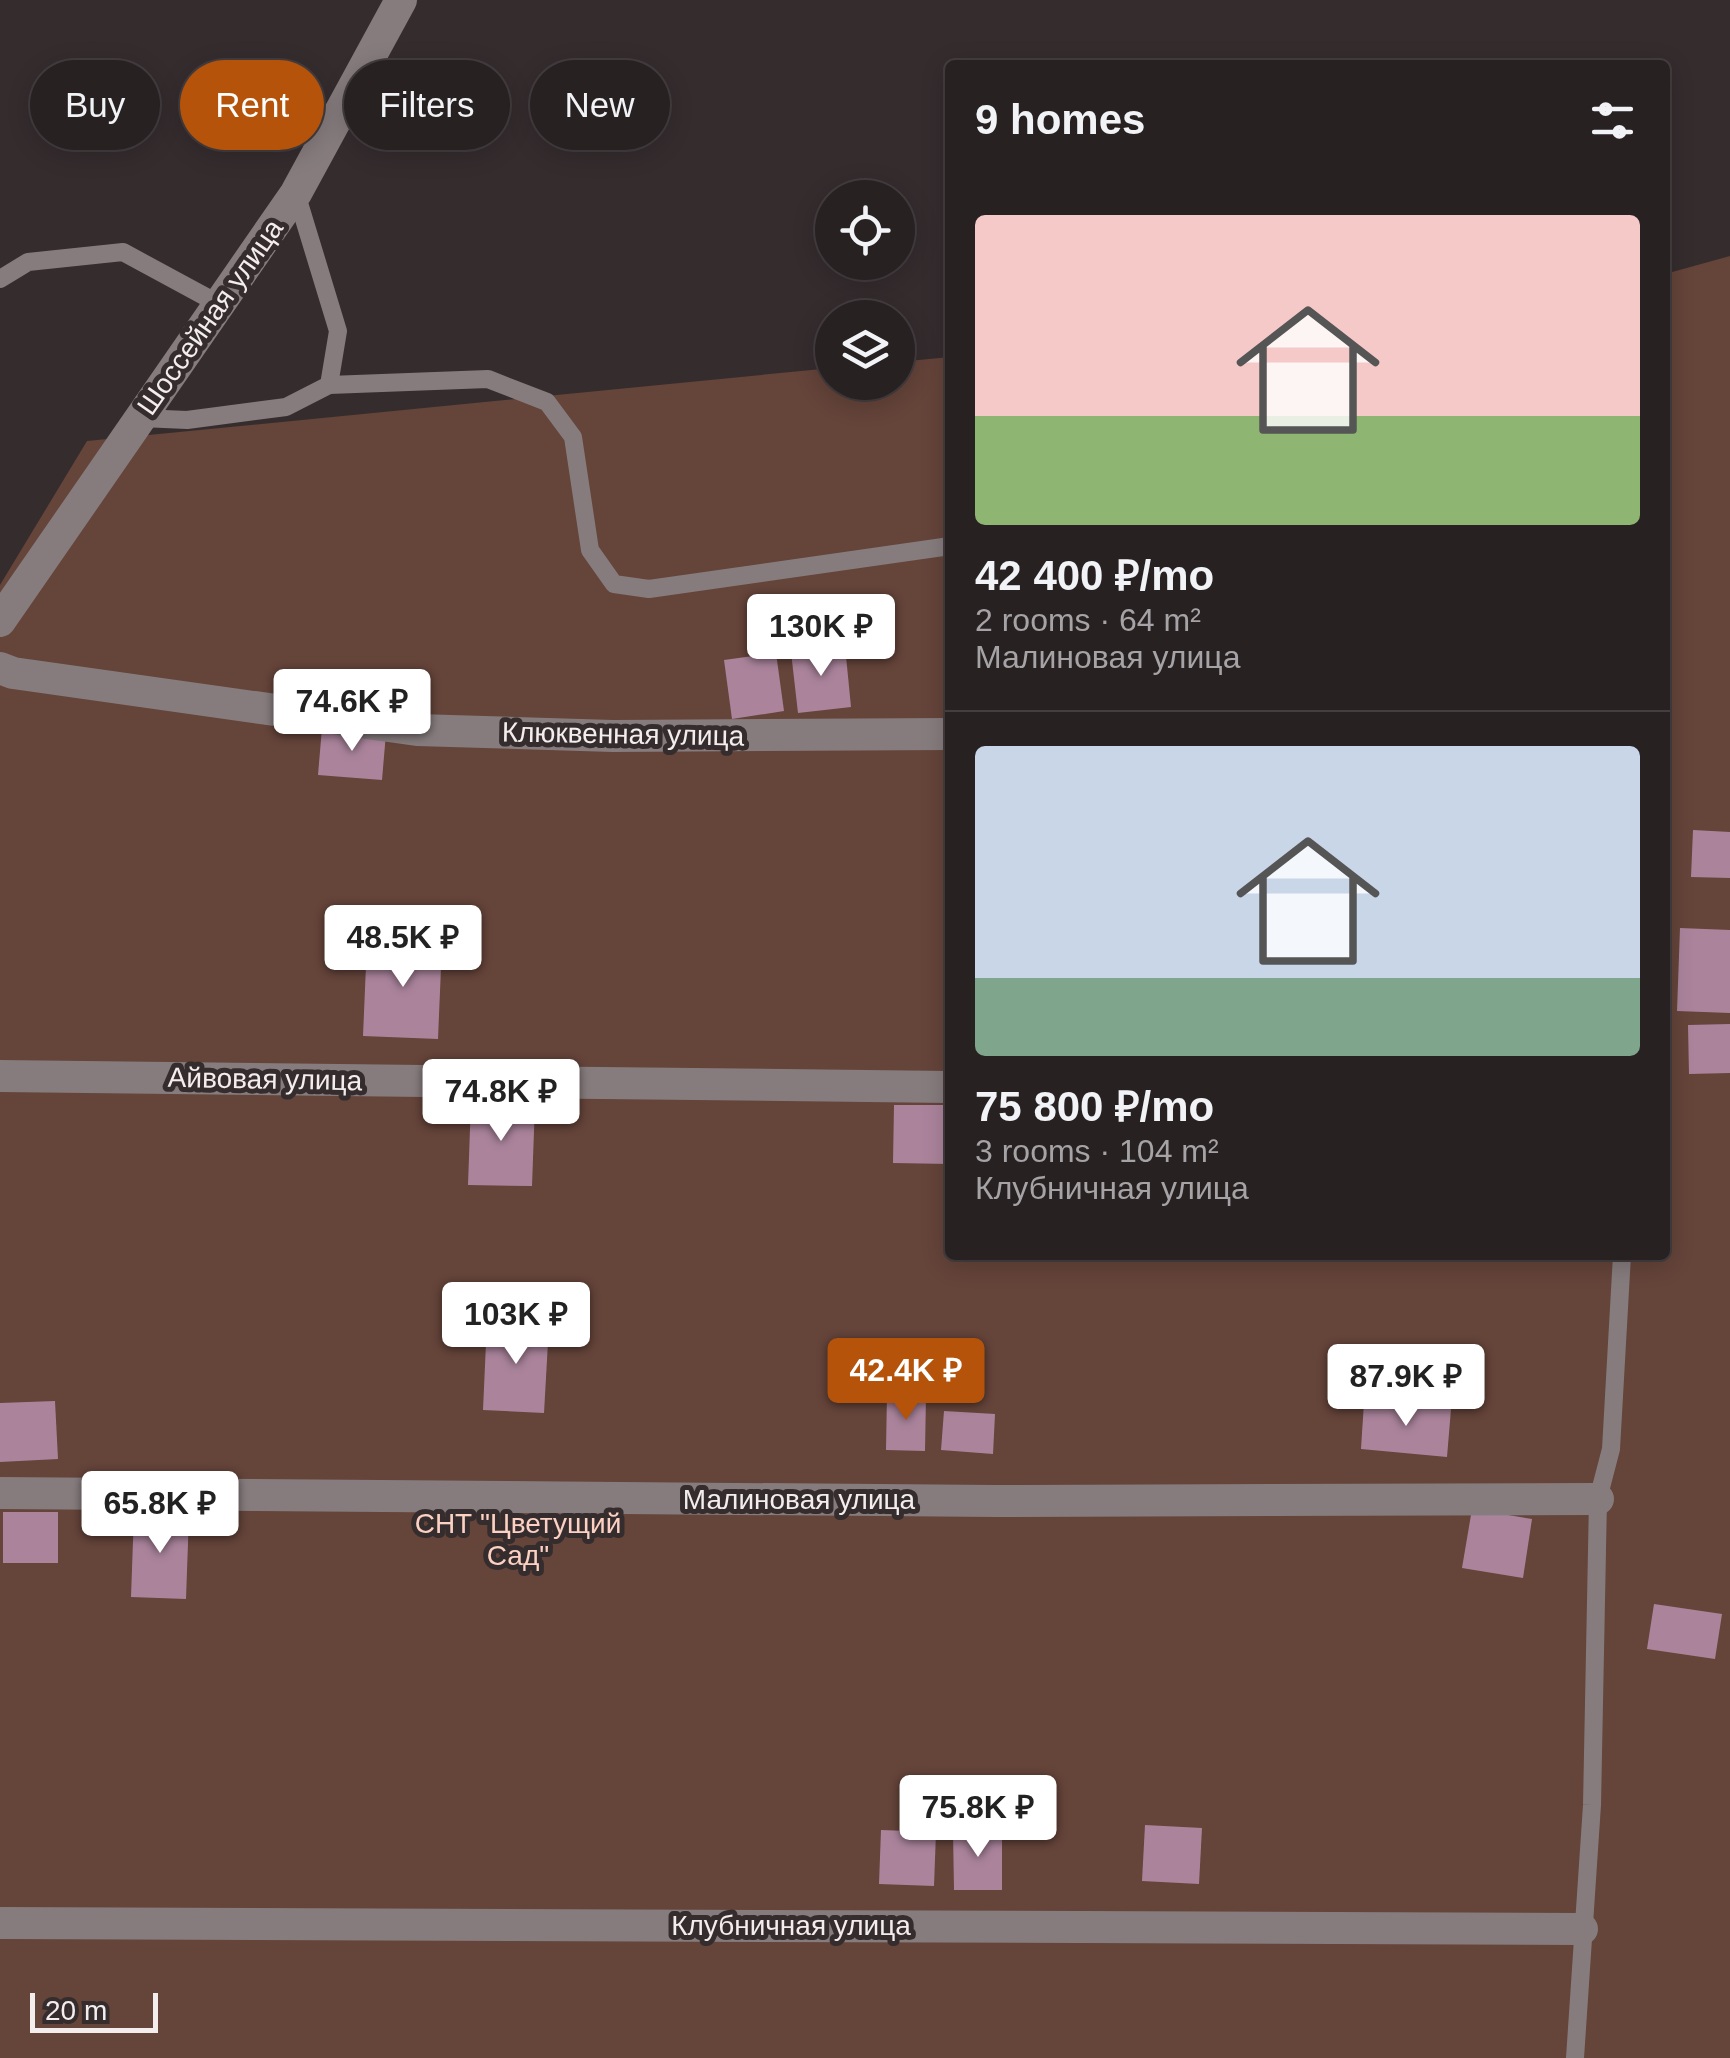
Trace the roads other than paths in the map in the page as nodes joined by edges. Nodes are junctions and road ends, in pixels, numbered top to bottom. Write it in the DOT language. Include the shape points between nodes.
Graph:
graph roads {
  1 [pos="401,0"];
  2 [pos="296,193"];
  3 [pos="0,279"];
  4 [pos="218,304"];
  5 [pos="329,386"];
  6 [pos="141,418"];
  7 [pos="945,547"];
  8 [pos="0,621"];
  9 [pos="0,668"];
  10 [pos="945,734"];
  11 [pos="0,1076"];
  12 [pos="945,1087"];
  13 [pos="1622,1260"];
  14 [pos="0,1493"];
  15 [pos="1598,1500"];
  16 [pos="0,1923"];
  17 [pos="1582,1929"];
  18 [pos="1575,2058"];
  1 -- 2 [label="street, Шоссейная улица"];
  2 -- 4 [label="street, Шоссейная улица"];
  2 -- 5 [label="lane" via="338,330"];
  3 -- 4 [label="lane" via="28,262 124,252"];
  4 -- 6 [label="street, Шоссейная улица"];
  5 -- 6 [label="lane" via="286,407 187,420"];
  5 -- 7 [label="lane" via="488,378 547,402 573,438 590,550 614,584 648,588"];
  6 -- 8 [label="street, Шоссейная улица"];
  9 -- 10 [label="street, Клюквенная улица" via="417,730"];
  11 -- 12 [label="street, Айвовая улица"];
  13 -- 15 [label="lane" via="1611,1448"];
  14 -- 15 [label="street, Малиновая улица"];
  15 -- 17 [label="lane" via="1592,1804"];
  16 -- 17 [label="street, Клубничная улица"];
  17 -- 18 [label="lane"];
}
